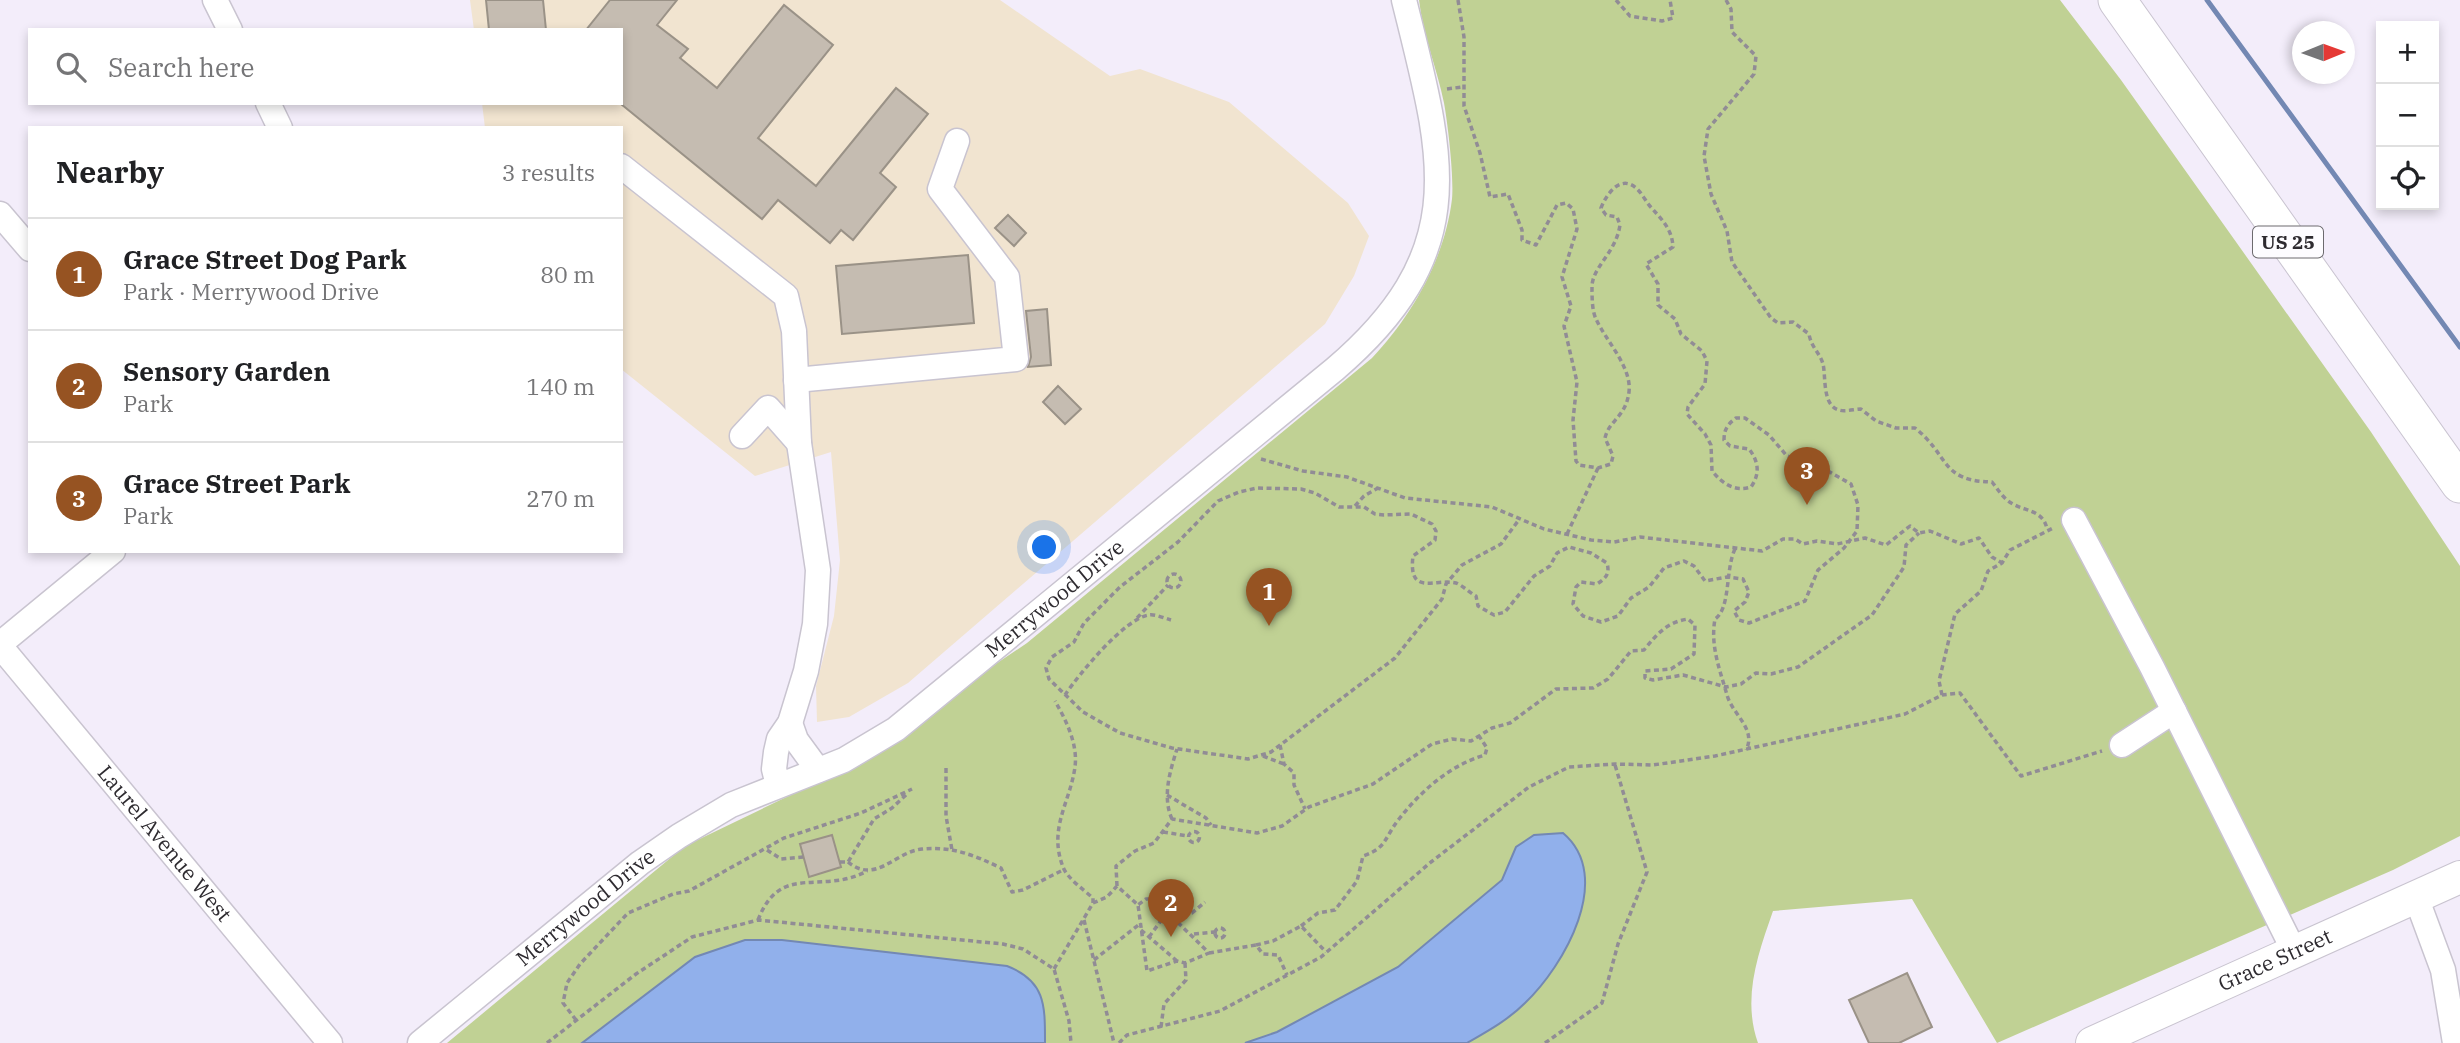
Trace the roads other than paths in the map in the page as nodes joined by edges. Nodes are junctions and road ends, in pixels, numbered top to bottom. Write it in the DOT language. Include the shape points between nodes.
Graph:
graph roads {
  1 [pos="215,0"];
  2 [pos="1404,0"];
  3 [pos="2117,0"];
  4 [pos="229,28"];
  5 [pos="269,105"];
  6 [pos="279,126"];
  7 [pos="957,141"];
  8 [pos="623,168"];
  9 [pos="0,214"];
  10 [pos="28,246"];
  11 [pos="796,380"];
  12 [pos="742,436"];
  13 [pos="799,443"];
  14 [pos="2460,484"];
  15 [pos="2074,520"];
  16 [pos="111,553"];
  17 [pos="0,645"];
  18 [pos="2174,711"];
  19 [pos="790,723"];
  20 [pos="2122,745"];
  21 [pos="818,770"];
  22 [pos="778,785"];
  23 [pos="2460,877"];
  24 [pos="2416,897"];
  25 [pos="2294,951"];
  26 [pos="424,1039"];
  27 [pos="330,1043"];
  28 [pos="2092,1043"];
  29 [pos="2455,1043"];
  1 -- 4 [label="street"];
  2 -- 21 [label="street, Merrywood Drive" via="1431,112 1438,168 1437,198 1424,255 1401,301 1379,329 1242,446 896,729 866,749"];
  3 -- 14 [label="highway, US 25"];
  5 -- 6 [label="street"];
  7 -- 11 [label="street" via="940,189 1007,276 1016,359"];
  8 -- 11 [label="street" via="786,296 794,331"];
  9 -- 10 [label="street"];
  11 -- 13 [label="street"];
  12 -- 13 [label="street" via="768,408"];
  13 -- 19 [label="street" via="818,570 815,624"];
  15 -- 18 [label="street"];
  16 -- 17 [label="street"];
  17 -- 27 [label="street, Laurel Avenue West"];
  18 -- 20 [label="street"];
  18 -- 25 [label="street"];
  19 -- 21 [label="street" via="796,740"];
  19 -- 22 [label="street" via="776,752"];
  21 -- 22 [label="street, Merrywood Drive"];
  22 -- 26 [label="street, Merrywood Drive" via="731,805 640,863"];
  23 -- 24 [label="main road, Grace Street"];
  24 -- 25 [label="main road, Grace Street"];
  24 -- 29 [label="street" via="2443,970"];
  25 -- 28 [label="main road, Grace Street"];
}
